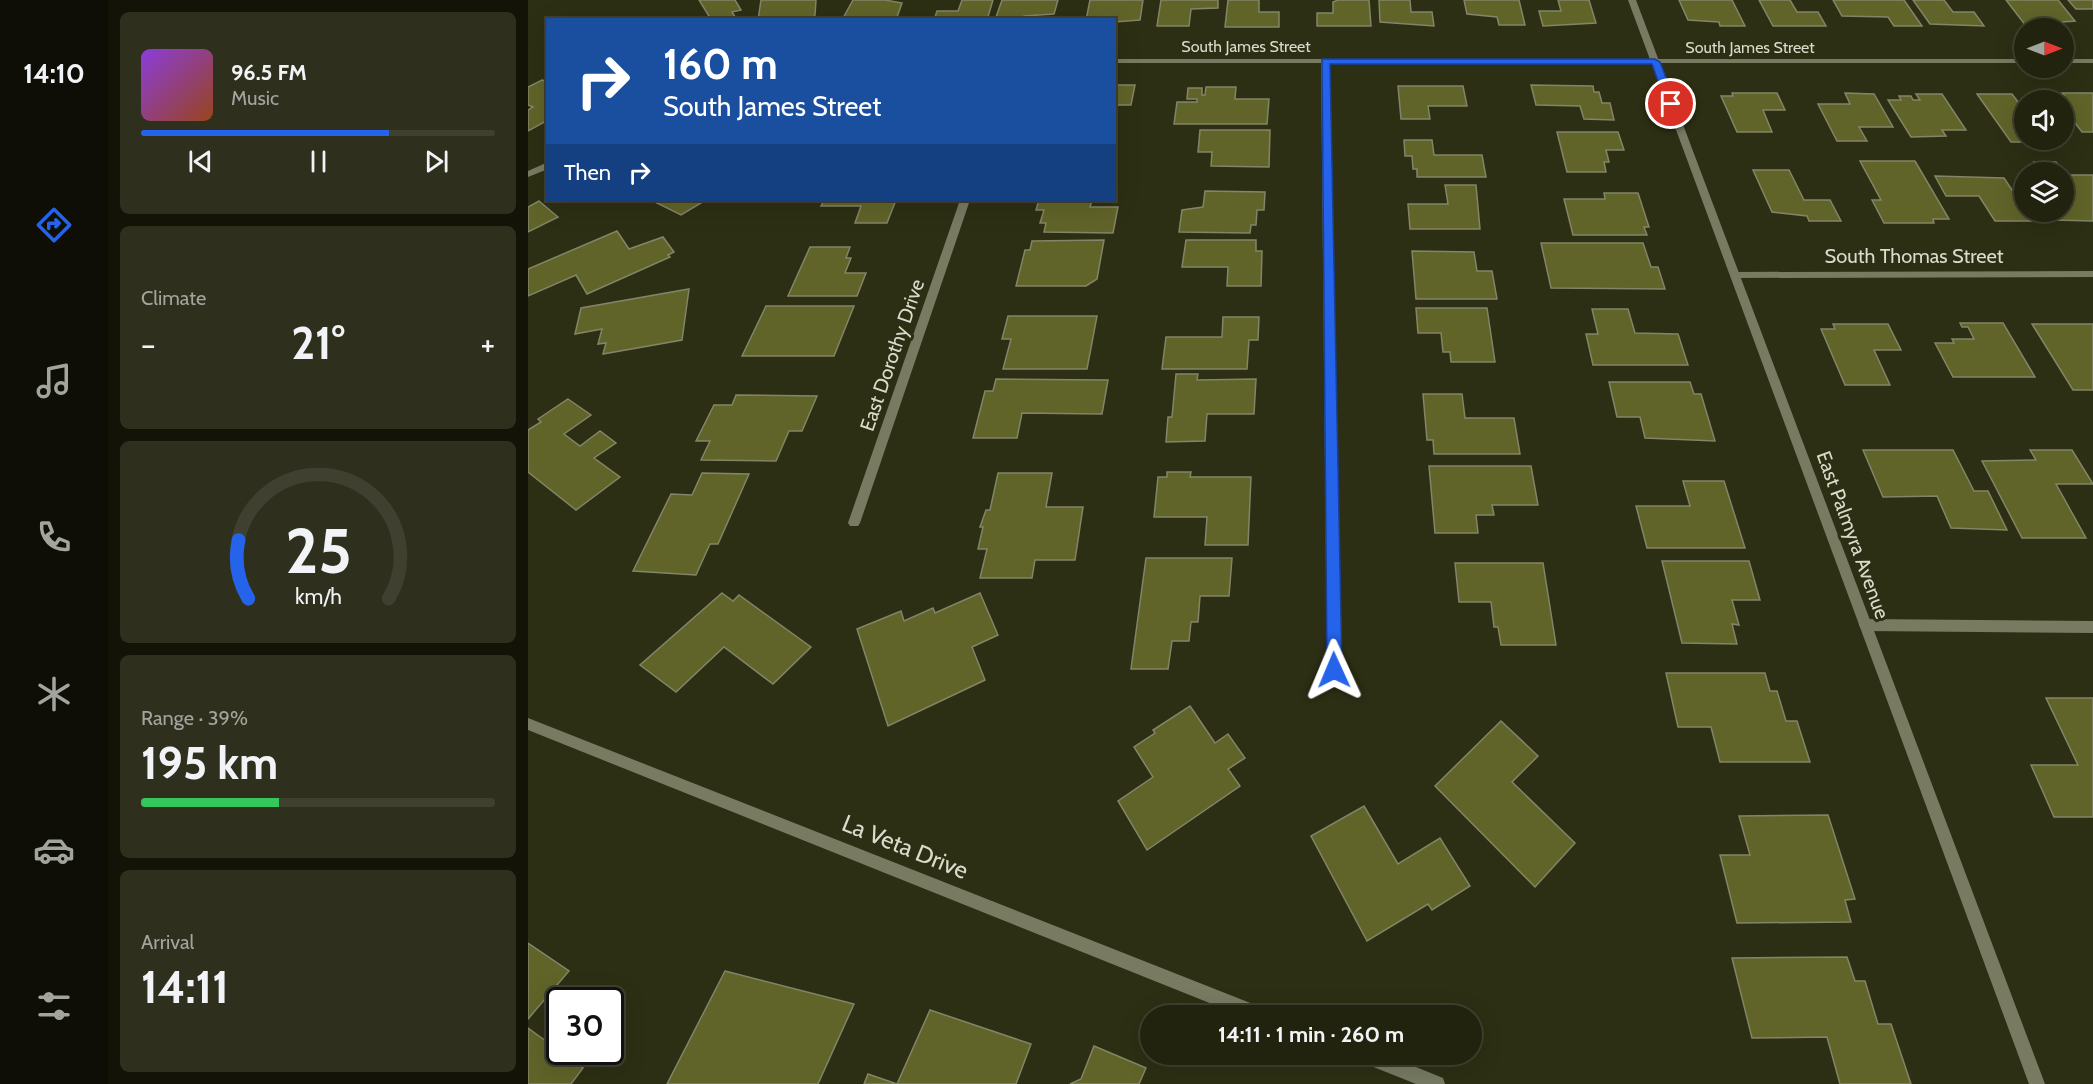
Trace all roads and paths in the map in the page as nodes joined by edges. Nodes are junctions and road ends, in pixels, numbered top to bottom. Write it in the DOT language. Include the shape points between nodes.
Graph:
graph roads {
  1 [pos="1632,0"];
  2 [pos="1116,61"];
  3 [pos="1325,61"];
  4 [pos="2014,61"];
  5 [pos="2074,61"];
  6 [pos="2093,61"];
  7 [pos="1655,62"];
  8 [pos="546,166"];
  9 [pos="528,174"];
  10 [pos="965,201"];
  11 [pos="2093,274"];
  12 [pos="1735,275"];
  13 [pos="854,523"];
  14 [pos="1865,625"];
  15 [pos="2093,627"];
  16 [pos="1334,670"];
  17 [pos="528,724"];
  18 [pos="1235,1005"];
  19 [pos="1390,1065"];
  20 [pos="1437,1084"];
  21 [pos="2037,1084"];
  1 -- 7 [label="street, East Palmyra Avenue"];
  2 -- 3 [label="street, South James Street"];
  3 -- 7 [label="street, South James Street"];
  3 -- 16 [label="street"];
  4 -- 7 [label="street, South James Street"];
  5 -- 6 [label="street"];
  7 -- 12 [label="street, East Palmyra Avenue"];
  8 -- 9 [label="street"];
  10 -- 13 [label="street, East Dorothy Drive"];
  11 -- 12 [label="street, South Thomas Street"];
  12 -- 14 [label="street, East Palmyra Avenue"];
  14 -- 15 [label="street"];
  14 -- 21 [label="street, East Palmyra Avenue"];
  17 -- 18 [label="street, La Veta Drive"];
  19 -- 20 [label="street"];
}
